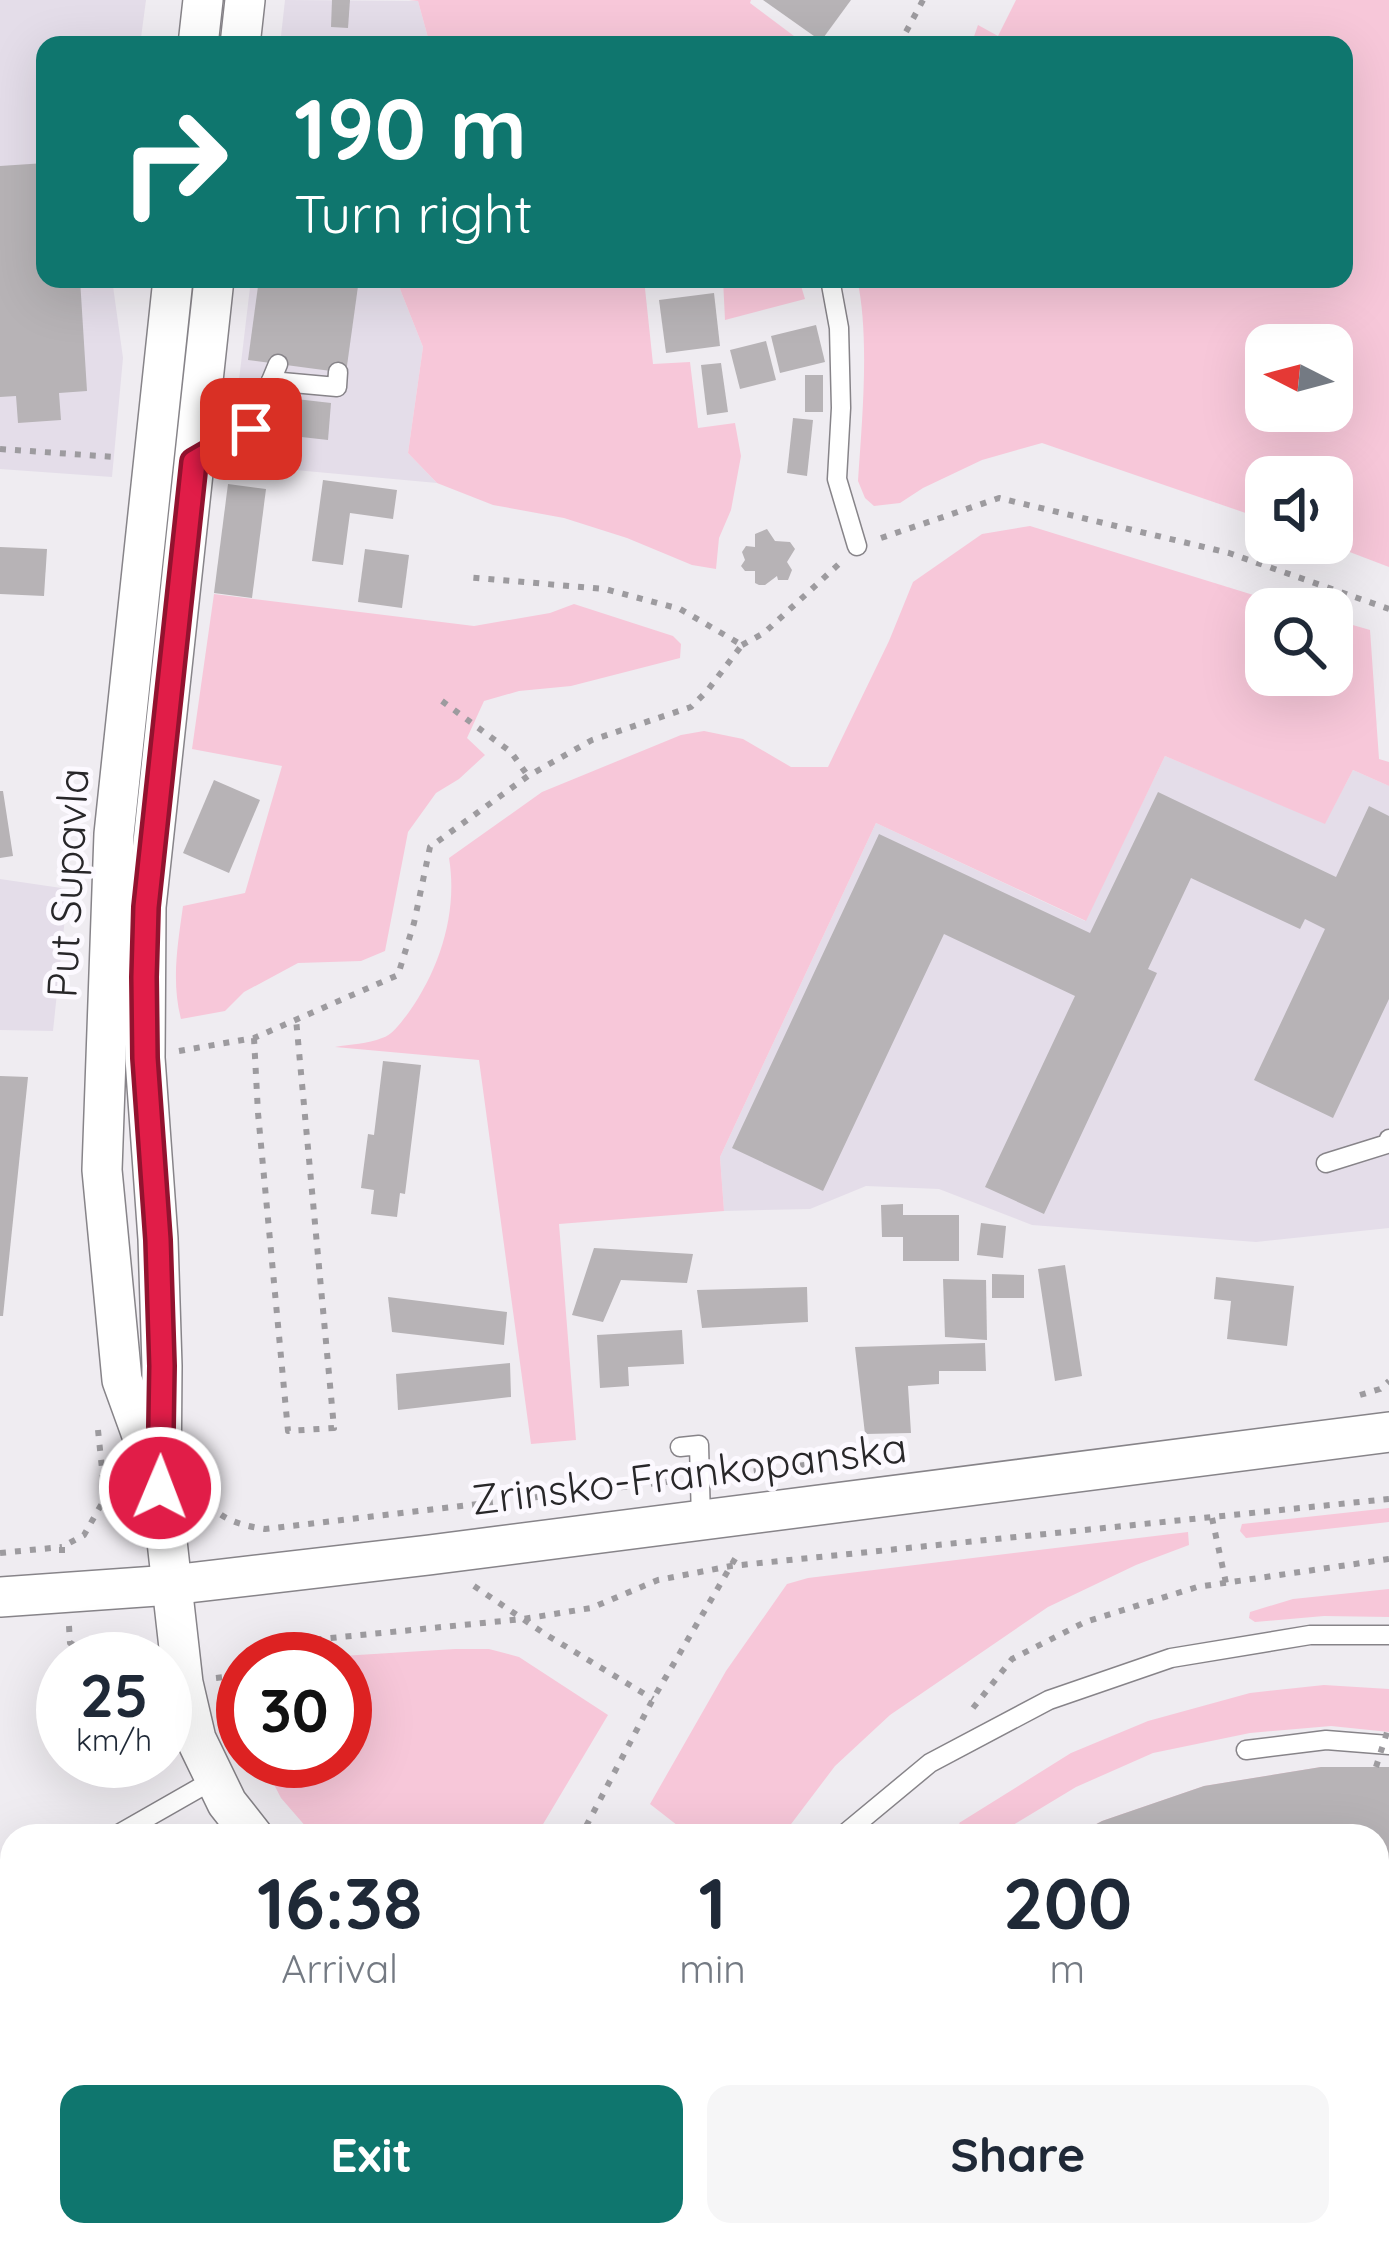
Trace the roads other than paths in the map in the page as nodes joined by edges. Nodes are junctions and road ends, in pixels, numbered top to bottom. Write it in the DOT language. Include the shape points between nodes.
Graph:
graph roads {
  1 [pos="203,0"];
  2 [pos="244,0"];
  3 [pos="199,36"];
  4 [pos="241,36"];
  5 [pos="171,288"];
  6 [pos="213,288"];
  7 [pos="832,288"];
  8 [pos="338,372"];
  9 [pos="194,462"];
  10 [pos="856,546"];
  11 [pos="1389,1139"];
  12 [pos="1327,1163"];
  13 [pos="1389,1432"];
  14 [pos="680,1447"];
  15 [pos="160,1488"];
  16 [pos="701,1520"];
  17 [pos="171,1585"];
  18 [pos="0,1597"];
  19 [pos="1389,1635"];
  20 [pos="1389,1744"];
  21 [pos="1246,1750"];
  22 [pos="215,1778"];
  23 [pos="136,1824"];
  24 [pos="236,1824"];
  25 [pos="856,1824"];
  1 -- 3 [label="street"];
  2 -- 4 [label="street"];
  5 -- 15 [label="street, Put Supavla" via="114,834 102,1170 122,1380"];
  6 -- 9 [label="street, Put Supavla"];
  7 -- 10 [label="lane" via="841,409 836,479"];
  8 -- 9 [label="lane" via="337,387 275,373 251,429"];
  9 -- 15 [label="street, Put Supavla" via="146,907"];
  11 -- 12 [label="lane"];
  13 -- 16 [label="street, Zrinsko-Frankopanska"];
  14 -- 16 [label="lane" via="699,1445"];
  15 -- 17 [label="street, Put Supavla"];
  16 -- 17 [label="street, Zrinsko-Frankopanska"];
  17 -- 18 [label="street, Zrinsko-Frankopanska"];
  17 -- 22 [label="street, Put Supavla" via="183,1682"];
  19 -- 25 [label="lane" via="1310,1635 1171,1658 1049,1700 930,1763"];
  20 -- 21 [label="lane" via="1326,1740"];
  22 -- 23 [label="lane"];
  22 -- 24 [label="street, Put Supavla"];
}
